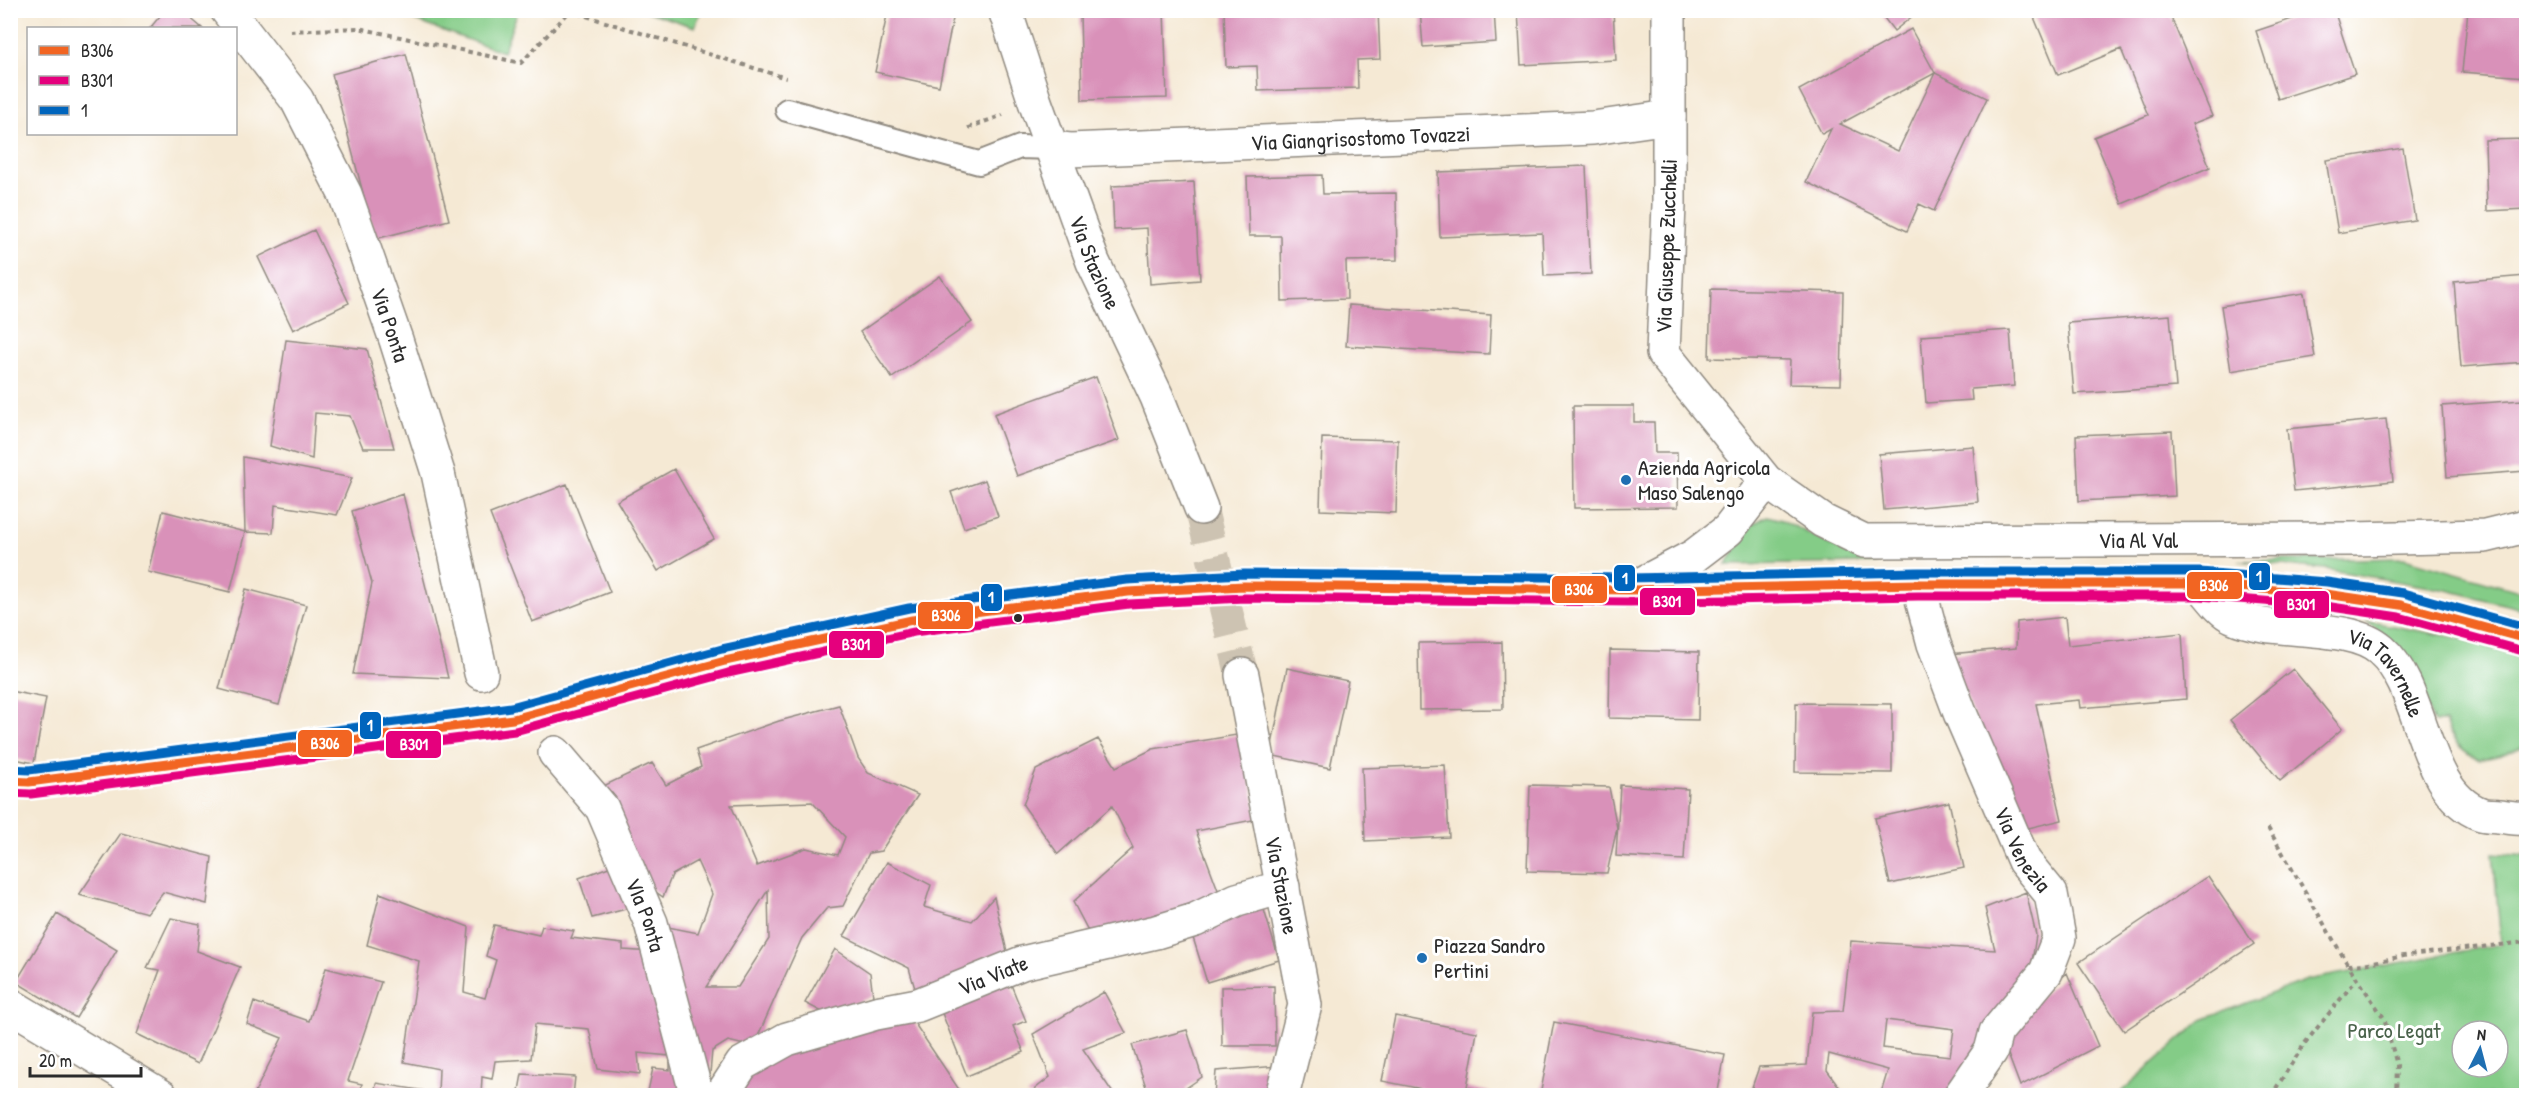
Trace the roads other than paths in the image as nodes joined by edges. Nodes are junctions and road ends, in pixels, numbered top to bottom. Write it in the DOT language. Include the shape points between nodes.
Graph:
graph roads {
  1 [pos="227,10"];
  2 [pos="1005,10"];
  3 [pos="1669,10"];
  4 [pos="788,110"];
  5 [pos="1669,117"];
  6 [pos="1052,148"];
  7 [pos="1766,481"];
  8 [pos="1201,508"];
  9 [pos="2526,526"];
  10 [pos="1918,584"];
  11 [pos="2200,584"];
  12 [pos="1630,590"];
  13 [pos="2526,639"];
  14 [pos="481,673"];
  15 [pos="1242,675"];
  16 [pos="555,753"];
  17 [pos="10,782"];
  18 [pos="2526,818"];
  19 [pos="1283,887"];
  20 [pos="17,1014"];
  21 [pos="161,1095"];
  22 [pos="697,1095"];
  23 [pos="721,1095"];
  24 [pos="1282,1095"];
  25 [pos="1960,1095"];
  1 -- 14 [label="street, Via Ponta" via="297,100 345,194 438,473"];
  2 -- 6 [label="street, Via Stazione"];
  3 -- 5 [label="street, Via Giuseppe Zucchelli"];
  4 -- 6 [label="lane" via="979,163 1020,147"];
  5 -- 6 [label="street, Via Giangrisostomo Tovazzi" via="1593,128"];
  5 -- 7 [label="street, Via Giuseppe Zucchelli" via="1663,353"];
  6 -- 8 [label="street, Via Stazione" via="1093,262 1157,397"];
  7 -- 9 [label="street, Via Al Val" via="1823,521 1864,541 2485,536"];
  7 -- 12 [label="street" via="1728,530 1695,556"];
  10 -- 11 [label="street"];
  10 -- 12 [label="street"];
  10 -- 25 [label="street, Via Venezia" via="1934,644 1960,713 2024,861 2050,894 2059,938 2046,972 1996,1032 1991,1051"];
  11 -- 13 [label="street" via="2325,594 2401,605"];
  11 -- 18 [label="street, Via Tavernelle" via="2229,616 2255,624 2357,637 2380,649 2399,670 2447,785 2481,814"];
  12 -- 17 [label="street" via="1244,586 1128,592 912,620 725,661 513,719"];
  15 -- 19 [label="street, Via Stazione"];
  16 -- 22 [label="street, VIa Ponta" via="602,808 651,923"];
  19 -- 23 [label="street, Via Viate" via="1237,900 1166,929 1022,963 918,1005 787,1039 742,1064"];
  19 -- 24 [label="street, Via Stazione" via="1305,1005"];
  20 -- 21 [label="street"];
}
